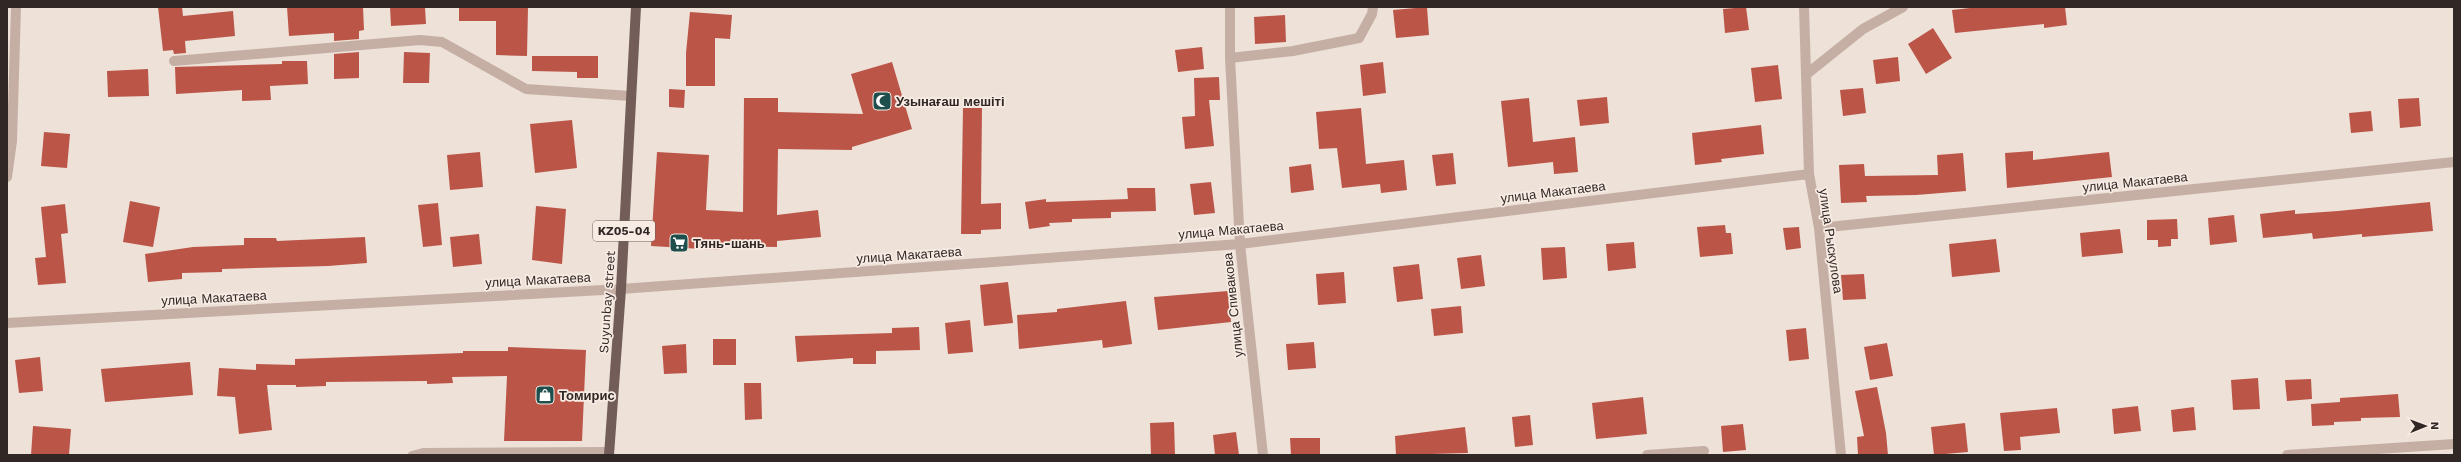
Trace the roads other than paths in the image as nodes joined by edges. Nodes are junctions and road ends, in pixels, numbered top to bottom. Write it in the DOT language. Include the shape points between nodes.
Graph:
graph roads {
  1 [pos="16,7"];
  2 [pos="636,7"];
  3 [pos="1230,7"];
  4 [pos="1373,7"];
  5 [pos="1804,7"];
  6 [pos="1902,7"];
  7 [pos="1230,58"];
  8 [pos="174,61"];
  9 [pos="1808,73"];
  10 [pos="631,96"];
  11 [pos="9,141"];
  12 [pos="2454,162"];
  13 [pos="1808,174"];
  14 [pos="7,177"];
  15 [pos="1819,228"];
  16 [pos="1240,244"];
  17 [pos="621,289"];
  18 [pos="7,323"];
  19 [pos="2454,444"];
  20 [pos="1704,451"];
  21 [pos="609,453"];
  22 [pos="412,455"];
  23 [pos="1263,455"];
  24 [pos="1647,455"];
  25 [pos="1842,455"];
  26 [pos="2287,455"];
  1 -- 11 [label="street"];
  2 -- 10 [label="main road, Suyunbay street / KZ05-04"];
  3 -- 7 [label="street, улица Спивакова"];
  4 -- 7 [label="street" via="1359,38 1293,51"];
  5 -- 9 [label="street, улица Рыскулова"];
  6 -- 9 [label="street" via="1863,29"];
  7 -- 16 [label="street, улица Спивакова"];
  8 -- 10 [label="street" via="420,40 442,42 526,89"];
  9 -- 13 [label="street, улица Рыскулова"];
  10 -- 17 [label="main road, Suyunbay street / KZ05-04"];
  11 -- 14 [label="street"];
  12 -- 15 [label="street, улица Макатаева"];
  13 -- 15 [label="street, улица Рыскулова"];
  13 -- 16 [label="street, улица Макатаева"];
  15 -- 25 [label="street, улица Рыскулова"];
  16 -- 17 [label="street, улица Макатаева"];
  16 -- 23 [label="street, улица Спивакова"];
  17 -- 18 [label="street, улица Макатаева"];
  17 -- 21 [label="main road, Suyunbay street / KZ05-04"];
  19 -- 26 [label="street"];
  20 -- 24 [label="street"];
  21 -- 22 [label="lane" via="423,452"];
}
